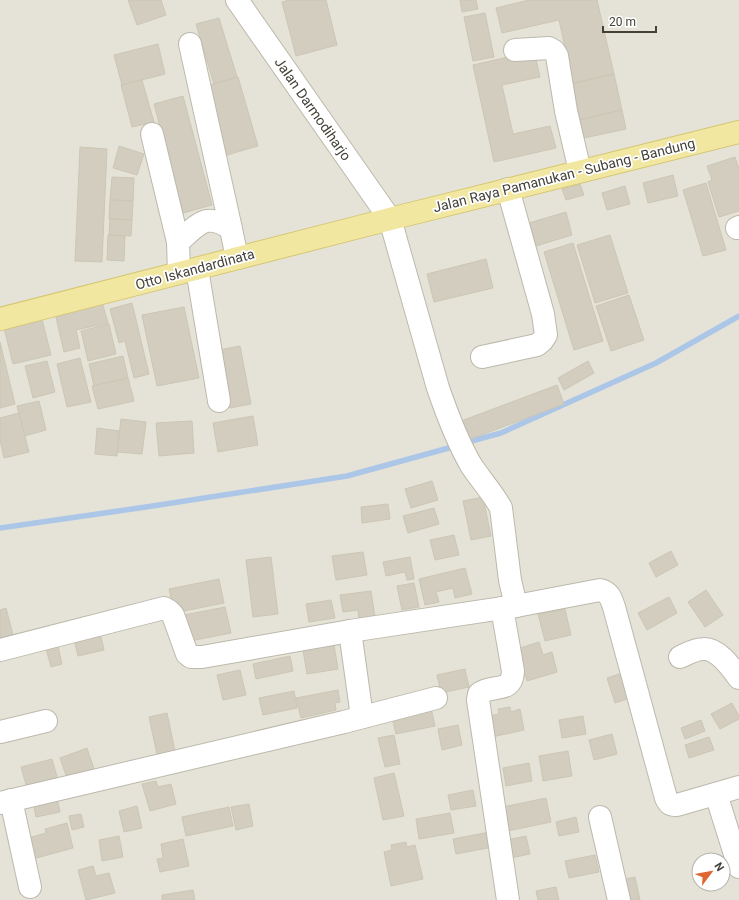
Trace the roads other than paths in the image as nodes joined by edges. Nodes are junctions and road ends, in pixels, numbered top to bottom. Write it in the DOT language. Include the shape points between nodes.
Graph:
graph roads {
  1 [pos="237,0"];
  2 [pos="190,44"];
  3 [pos="514,50"];
  4 [pos="739,132"];
  5 [pos="152,134"];
  6 [pos="580,171"];
  7 [pos="508,189"];
  8 [pos="390,219"];
  9 [pos="231,229"];
  10 [pos="178,242"];
  11 [pos="238,258"];
  12 [pos="188,271"];
  13 [pos="0,320"];
  14 [pos="482,357"];
  15 [pos="219,401"];
  16 [pos="509,607"];
  17 [pos="350,631"];
  18 [pos="0,650"];
  19 [pos="680,657"];
  20 [pos="739,678"];
  21 [pos="436,698"];
  22 [pos="362,717"];
  23 [pos="46,721"];
  24 [pos="0,732"];
  25 [pos="739,787"];
  26 [pos="716,794"];
  27 [pos="6,802"];
  28 [pos="600,817"];
  29 [pos="739,867"];
  30 [pos="30,887"];
  31 [pos="508,900"];
  32 [pos="619,900"];
  1 -- 8 [label="street, Jalan Darmodiharjo"];
  2 -- 9 [label="street"];
  3 -- 6 [label="street" via="549,48 557,56 566,112"];
  4 -- 6 [label="main road, Jalan Raya Pamanukan - Subang - Bandung"];
  5 -- 10 [label="street"];
  6 -- 7 [label="main road, Jalan Raya Pamanukan - Subang - Bandung"];
  7 -- 8 [label="main road, Jalan Raya Pamanukan - Subang - Bandung"];
  7 -- 14 [label="street" via="543,314 546,336 537,345"];
  8 -- 11 [label="main road, Otto Iskandardinata"];
  8 -- 16 [label="street, Jalan Darmodiharjo" via="446,411 471,464 500,508 510,580"];
  9 -- 10 [label="street" via="222,222 209,220 192,229"];
  9 -- 11 [label="street"];
  10 -- 12 [label="street"];
  11 -- 12 [label="main road, Otto Iskandardinata"];
  12 -- 13 [label="main road, Otto Iskandardinata"];
  12 -- 15 [label="street"];
  16 -- 17 [label="street"];
  16 -- 26 [label="street" via="600,590 609,594 668,802 677,805"];
  16 -- 31 [label="street, Jalan Darmodiharjo" via="513,678 506,686 484,690 479,694 478,700"];
  17 -- 18 [label="street" via="197,657 187,654 173,615 164,608"];
  17 -- 22 [label="street"];
  19 -- 20 [label="street" via="695,650 711,649"];
  21 -- 22 [label="street"];
  22 -- 27 [label="street"];
  23 -- 24 [label="street"];
  25 -- 26 [label="street"];
  26 -- 29 [label="street"];
  27 -- 30 [label="street"];
  28 -- 32 [label="street"];
}
